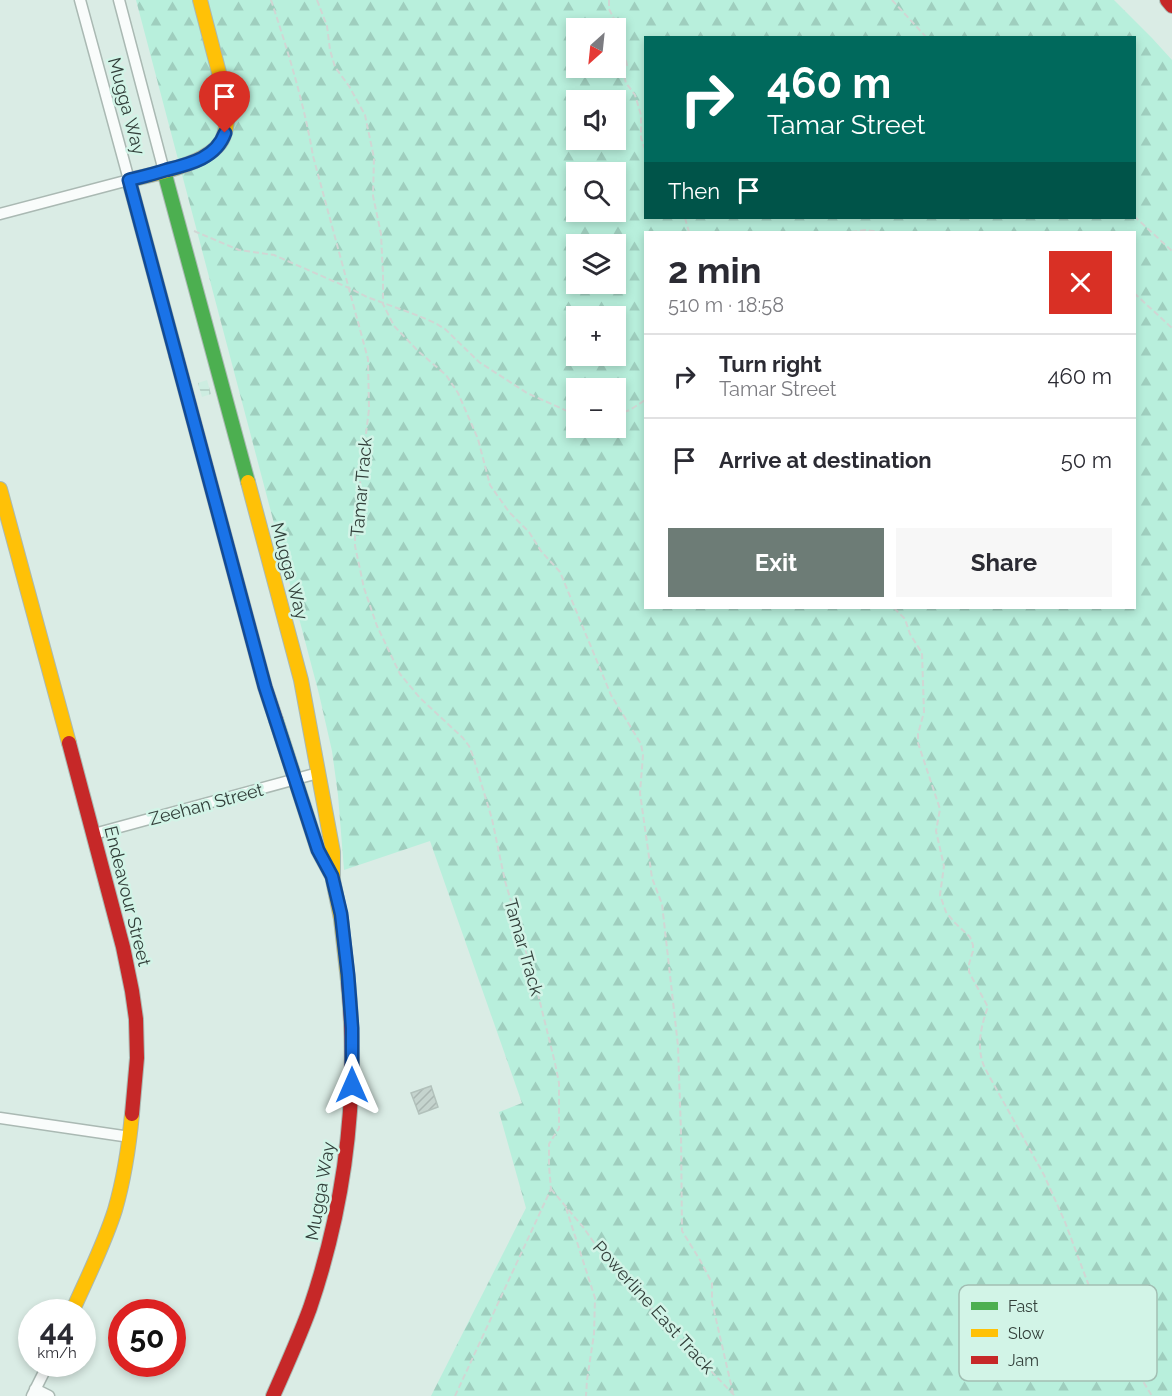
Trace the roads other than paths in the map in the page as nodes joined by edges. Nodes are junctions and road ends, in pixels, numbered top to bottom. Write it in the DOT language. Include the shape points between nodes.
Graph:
graph roads {
  1 [pos="80,0"];
  2 [pos="119,0"];
  3 [pos="200,0"];
  4 [pos="1167,0"];
  5 [pos="1172,6"];
  6 [pos="164,171"];
  7 [pos="129,180"];
  8 [pos="0,214"];
  9 [pos="0,489"];
  10 [pos="318,773"];
  11 [pos="295,779"];
  12 [pos="94,834"];
  13 [pos="332,876"];
  14 [pos="0,1118"];
  15 [pos="130,1137"];
  16 [pos="78,1299"];
  17 [pos="42,1377"];
  18 [pos="34,1393"];
  19 [pos="49,1396"];
  20 [pos="273,1396"];
  1 -- 7 [label="street, Mugga Way"];
  2 -- 6 [label="street, Mugga Way"];
  3 -- 6 [label="main road" via="227,103 226,128 218,146 198,162"];
  4 -- 5 [label="main road"];
  6 -- 7 [label="main road"];
  6 -- 10 [label="main road, Mugga Way" via="301,680"];
  7 -- 8 [label="street"];
  7 -- 11 [label="main road, Mugga Way" via="265,687"];
  9 -- 12 [label="main road, Endeavour Street"];
  10 -- 11 [label="street, Zeehan Street"];
  10 -- 13 [label="main road, Mugga Way" via="333,852"];
  11 -- 12 [label="street, Zeehan Street"];
  11 -- 13 [label="main road, Mugga Way" via="318,850"];
  12 -- 15 [label="main road, Endeavour Street" via="129,970 135,1010 137,1058"];
  13 -- 20 [label="main road, Mugga Way" via="345,944 352,1028 347,1151 323,1270"];
  14 -- 15 [label="street"];
  15 -- 16 [label="main road, Endeavour Street" via="115,1209"];
  17 -- 18 [label="street"];
  18 -- 19 [label="street"];
}
